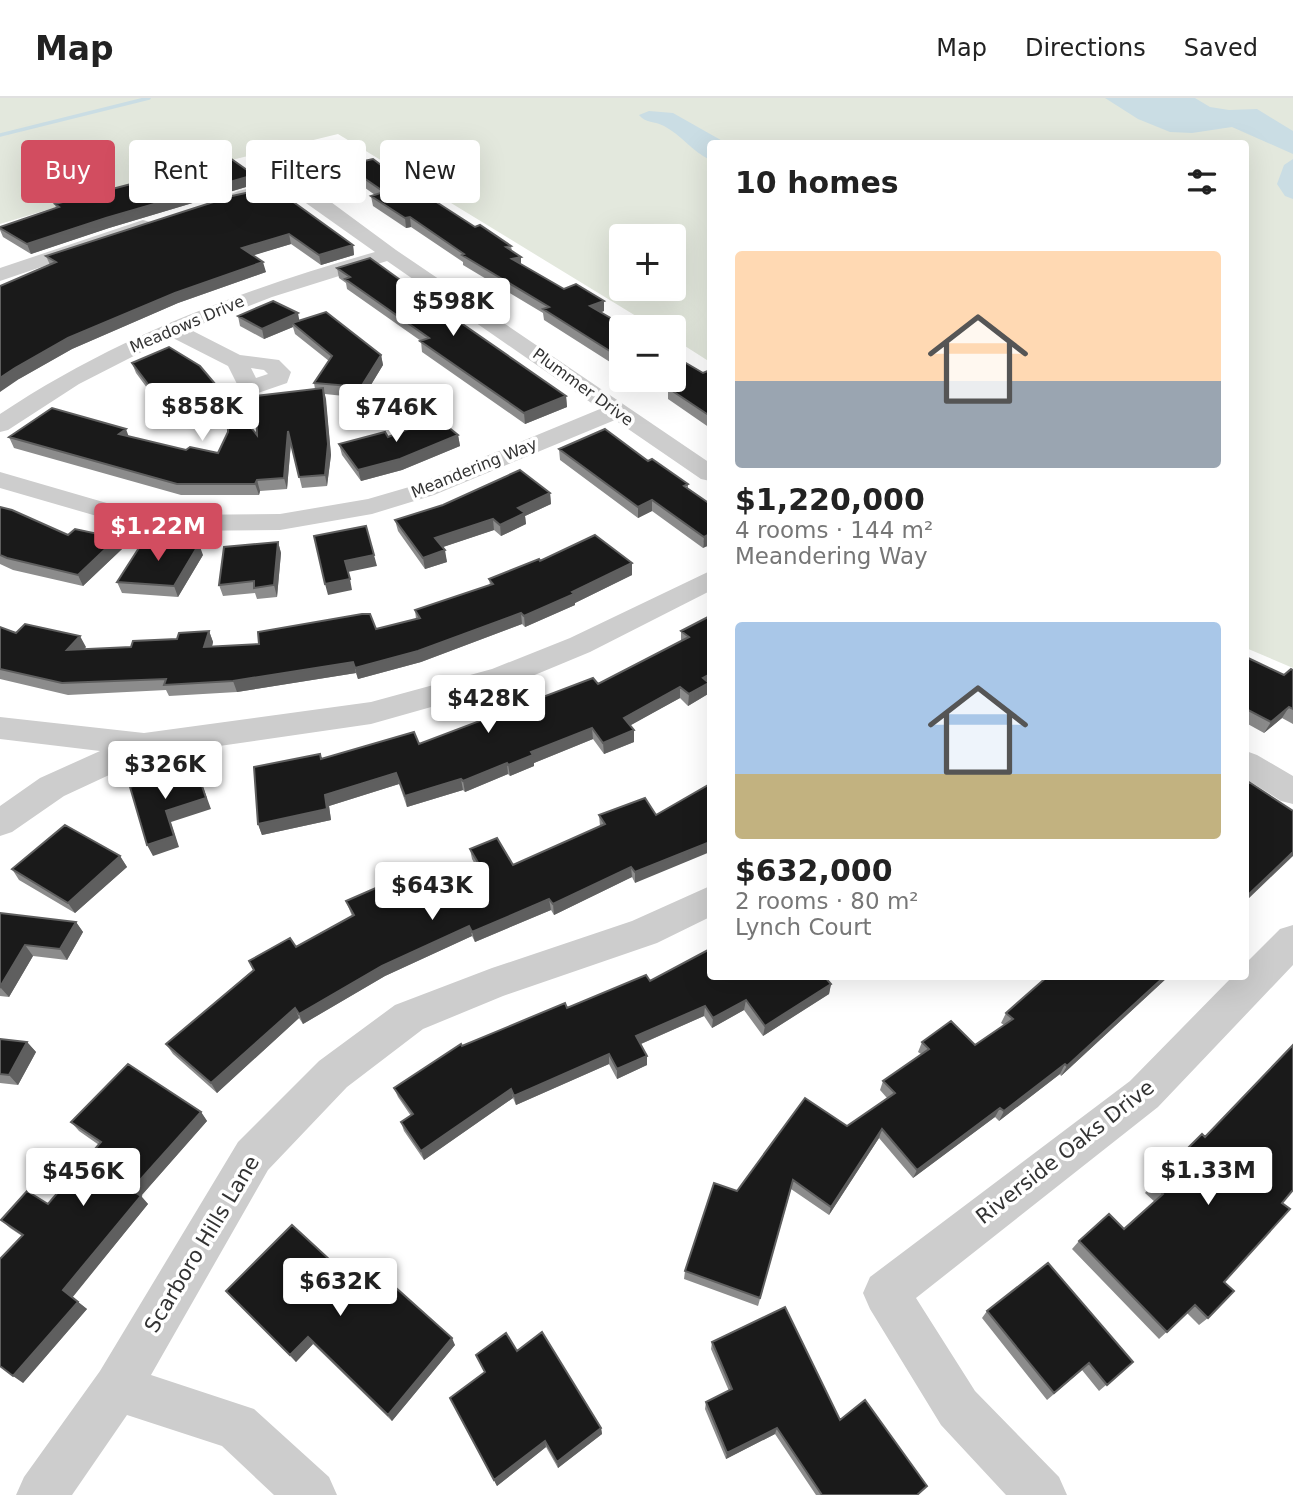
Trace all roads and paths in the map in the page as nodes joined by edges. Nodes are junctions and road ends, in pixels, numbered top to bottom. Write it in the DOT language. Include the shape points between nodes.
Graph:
graph roads {
  1 [pos="214,204"];
  2 [pos="162,220"];
  3 [pos="389,254"];
  4 [pos="0,275"];
  5 [pos="171,328"];
  6 [pos="237,362"];
  7 [pos="615,411"];
  8 [pos="0,425"];
  9 [pos="707,472"];
  10 [pos="0,481"];
  11 [pos="707,582"];
  12 [pos="0,728"];
  13 [pos="144,745"];
  14 [pos="1249,765"];
  15 [pos="1293,792"];
  16 [pos="0,823"];
  17 [pos="707,902"];
  18 [pos="1293,940"];
  19 [pos="117,1388"];
  20 [pos="42,1495"];
  21 [pos="311,1495"];
  22 [pos="1041,1495"];
  1 -- 3 [label="street, Plummer Drive" via="271,190 301,190"];
  2 -- 4 [label="street"];
  3 -- 5 [label="street, Meadows Drive" via="282,286"];
  3 -- 7 [label="street, Plummer Drive"];
  5 -- 6 [label="street"];
  5 -- 8 [label="street, Meadows Drive" via="79,374"];
  7 -- 9 [label="street, Plummer Drive"];
  7 -- 10 [label="street, Meandering Way" via="425,490 372,506 280,522 177,523 127,515"];
  11 -- 13 [label="street" via="580,645 461,690 371,713"];
  12 -- 13 [label="street"];
  13 -- 16 [label="street" via="52,787"];
  14 -- 15 [label="street"];
  17 -- 19 [label="street, Scarboro Hills Lane" via="644,932 409,1017 333,1074 253,1156"];
  18 -- 22 [label="street, Riverside Oaks Drive" via="1144,1094 886,1293 958,1408"];
  19 -- 20 [label="street, Scarboro Hills Lane"];
  19 -- 21 [label="street" via="237,1426"];
}
